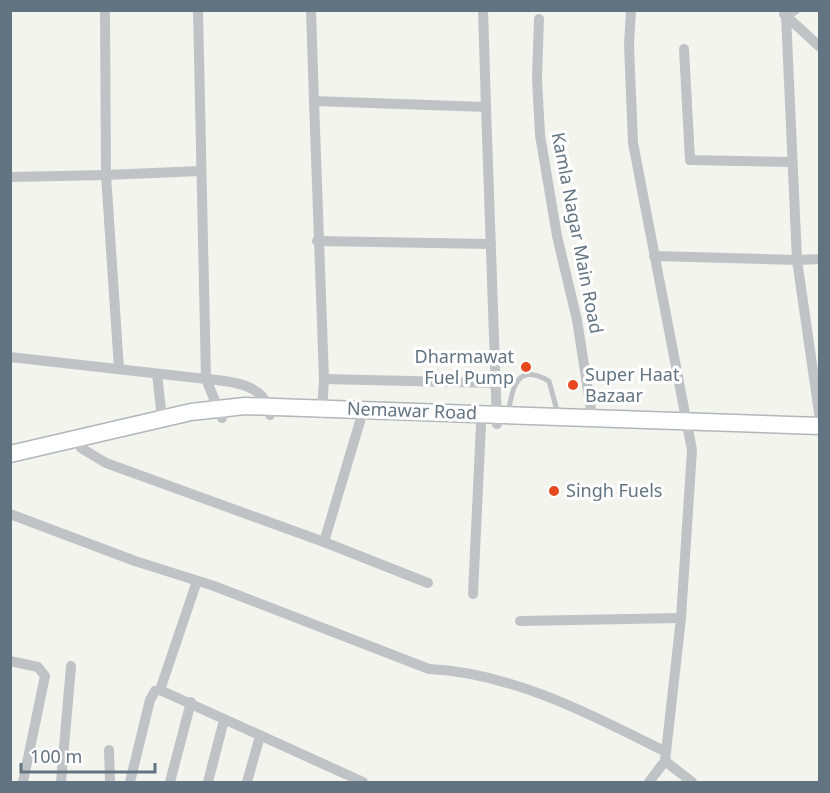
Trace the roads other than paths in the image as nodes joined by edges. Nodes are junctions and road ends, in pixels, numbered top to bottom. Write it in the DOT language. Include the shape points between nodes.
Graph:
graph roads {
  1 [pos="105,10"];
  2 [pos="198,10"];
  3 [pos="311,10"];
  4 [pos="483,10"];
  5 [pos="631,10"];
  6 [pos="787,12"];
  7 [pos="539,19"];
  8 [pos="819,46"];
  9 [pos="684,49"];
  10 [pos="314,101"];
  11 [pos="486,107"];
  12 [pos="792,162"];
  13 [pos="200,171"];
  14 [pos="106,175"];
  15 [pos="10,177"];
  16 [pos="317,241"];
  17 [pos="491,244"];
  18 [pos="654,256"];
  19 [pos="819,259"];
  20 [pos="796,260"];
  21 [pos="10,357"];
  22 [pos="119,369"];
  23 [pos="157,375"];
  24 [pos="206,379"];
  25 [pos="324,379"];
  26 [pos="495,383"];
  27 [pos="270,410"];
  28 [pos="322,412"];
  29 [pos="220,413"];
  30 [pos="558,416"];
  31 [pos="592,416"];
  32 [pos="162,418"];
  33 [pos="361,418"];
  34 [pos="496,419"];
  35 [pos="819,420"];
  36 [pos="689,425"];
  37 [pos="819,426"];
  38 [pos="819,435"];
  39 [pos="81,448"];
  40 [pos="10,454"];
  41 [pos="10,463"];
  42 [pos="10,514"];
  43 [pos="324,542"];
  44 [pos="197,580"];
  45 [pos="428,583"];
  46 [pos="473,594"];
  47 [pos="681,618"];
  48 [pos="520,621"];
  49 [pos="10,661"];
  50 [pos="71,666"];
  51 [pos="160,690"];
  52 [pos="191,702"];
  53 [pos="224,720"];
  54 [pos="260,736"];
  55 [pos="109,750"];
  56 [pos="665,757"];
  57 [pos="22,782"];
  58 [pos="363,782"];
  59 [pos="61,783"];
  60 [pos="110,783"];
  61 [pos="130,783"];
  62 [pos="170,783"];
  63 [pos="208,783"];
  64 [pos="247,783"];
  65 [pos="649,783"];
  66 [pos="692,783"];
  1 -- 14 [label="street"];
  2 -- 13 [label="street"];
  3 -- 10 [label="street"];
  4 -- 11 [label="street"];
  5 -- 18 [label="street" via="633,143"];
  6 -- 8 [label="street"];
  6 -- 12 [label="street"];
  7 -- 31 [label="street, Kamla Nagar Main Road" via="540,135 557,236 578,320"];
  9 -- 12 [label="street" via="690,160"];
  10 -- 11 [label="street"];
  10 -- 16 [label="street"];
  11 -- 17 [label="street"];
  12 -- 20 [label="street"];
  13 -- 14 [label="street"];
  13 -- 24 [label="street"];
  14 -- 15 [label="street"];
  14 -- 22 [label="street"];
  16 -- 17 [label="street"];
  16 -- 25 [label="street"];
  17 -- 26 [label="street"];
  18 -- 20 [label="street"];
  18 -- 36 [label="street"];
  19 -- 20 [label="street"];
  20 -- 35 [label="street"];
  21 -- 22 [label="street"];
  22 -- 23 [label="street"];
  23 -- 24 [label="street"];
  23 -- 32 [label="street"];
  24 -- 27 [label="street" via="240,382 262,397"];
  24 -- 29 [label="street"];
  25 -- 26 [label="street"];
  25 -- 28 [label="street"];
  26 -- 34 [label="street"];
  27 -- 28 [label="highway, Nemawar Road"];
  27 -- 29 [label="highway, Nemawar Road"];
  28 -- 33 [label="highway, Nemawar Road"];
  28 -- 34 [label="highway, Nemawar Road"];
  29 -- 32 [label="highway, Nemawar Road"];
  29 -- 39 [label="highway, Nemawar Road"];
  30 -- 31 [label="highway, Nemawar Road"];
  30 -- 34 [label="highway, Nemawar Road"];
  30 -- 34 [label="lane" via="549,381 528,376 514,382"];
  31 -- 36 [label="highway, Nemawar Road"];
  32 -- 40 [label="highway, Nemawar Road"];
  33 -- 34 [label="highway, Nemawar Road"];
  33 -- 43 [label="street"];
  34 -- 36 [label="highway, Nemawar Road"];
  34 -- 46 [label="street"];
  36 -- 37 [label="highway, Nemawar Road"];
  36 -- 38 [label="highway, Nemawar Road"];
  36 -- 47 [label="street" via="692,450"];
  39 -- 41 [label="highway, Nemawar Road"];
  39 -- 43 [label="street" via="106,463"];
  42 -- 44 [label="street"];
  43 -- 45 [label="street"];
  44 -- 51 [label="street"];
  44 -- 56 [label="street" via="429,669 455,670 531,689"];
  47 -- 48 [label="street"];
  47 -- 56 [label="street"];
  49 -- 57 [label="street" via="39,667 45,676"];
  50 -- 59 [label="street"];
  51 -- 52 [label="street"];
  51 -- 61 [label="street" via="150,700"];
  52 -- 53 [label="street"];
  52 -- 62 [label="street"];
  53 -- 54 [label="street"];
  53 -- 63 [label="street"];
  54 -- 58 [label="street"];
  54 -- 64 [label="street"];
  55 -- 60 [label="street"];
  56 -- 65 [label="street"];
  56 -- 66 [label="street"];
}
